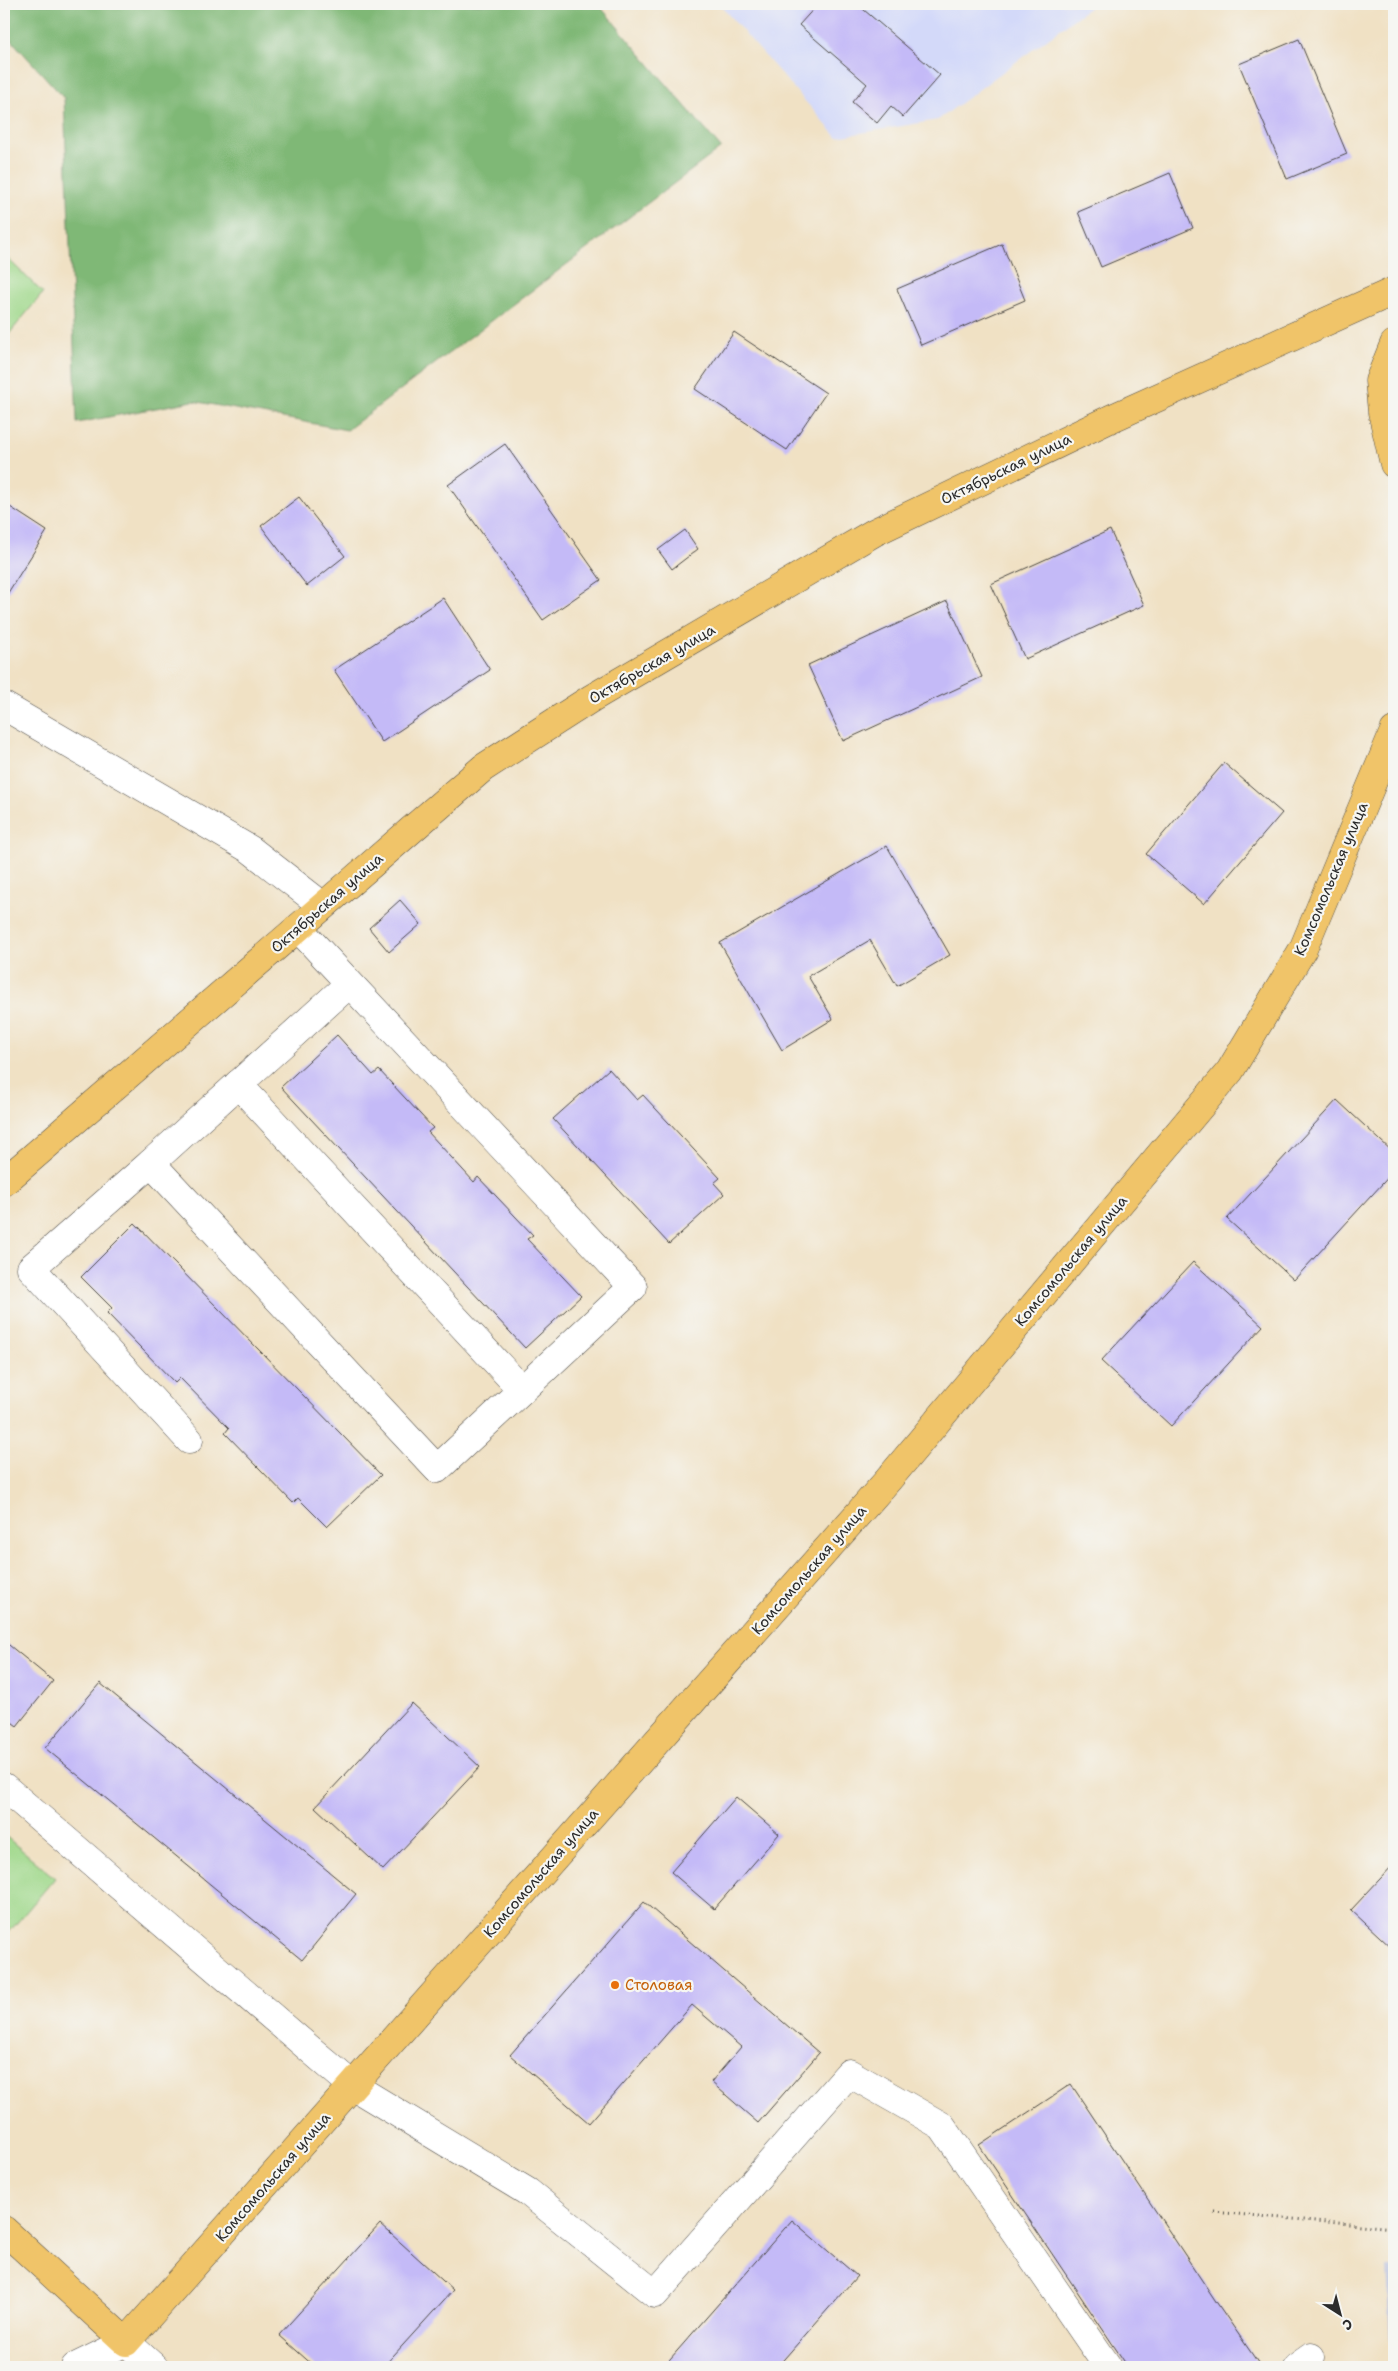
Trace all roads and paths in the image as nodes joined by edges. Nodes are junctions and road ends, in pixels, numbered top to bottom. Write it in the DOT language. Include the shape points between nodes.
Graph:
graph roads {
  1 [pos="1394,291"];
  2 [pos="1394,344"];
  3 [pos="1394,464"];
  4 [pos="4,706"];
  5 [pos="1394,731"];
  6 [pos="323,906"];
  7 [pos="298,928"];
  8 [pos="349,984"];
  9 [pos="238,1084"];
  10 [pos="151,1163"];
  11 [pos="4,1182"];
  12 [pos="522,1390"];
  13 [pos="189,1440"];
  14 [pos="4,1786"];
  15 [pos="353,2086"];
  16 [pos="1214,2212"];
  17 [pos="1394,2228"];
  18 [pos="4,2230"];
  19 [pos="126,2342"];
  20 [pos="75,2367"];
  21 [pos="154,2367"];
  22 [pos="1108,2367"];
  1 -- 6 [label="main road, Октябрьская улица" via="1110,419 875,532 592,698 483,768"];
  2 -- 3 [label="main road" via="1379,381 1382,412"];
  4 -- 6 [label="street" via="251,850"];
  5 -- 15 [label="main road, Комсомольская улица" via="1303,949 1230,1071 888,1480"];
  6 -- 7 [label="main road, Октябрьская улица"];
  7 -- 8 [label="street"];
  7 -- 11 [label="main road, Октябрьская улица"];
  8 -- 9 [label="street"];
  8 -- 12 [label="street" via="633,1287"];
  9 -- 10 [label="street"];
  9 -- 12 [label="street"];
  10 -- 12 [label="street" via="437,1469"];
  10 -- 13 [label="street" via="31,1268"];
  14 -- 15 [label="street"];
  15 -- 19 [label="main road, Комсомольская улица"];
  15 -- 22 [label="street" via="528,2192 655,2294 850,2073 942,2126"];
  16 -- 17 [label="path"];
  18 -- 19 [label="main road"];
  19 -- 20 [label="street"];
  19 -- 21 [label="street"];
}
